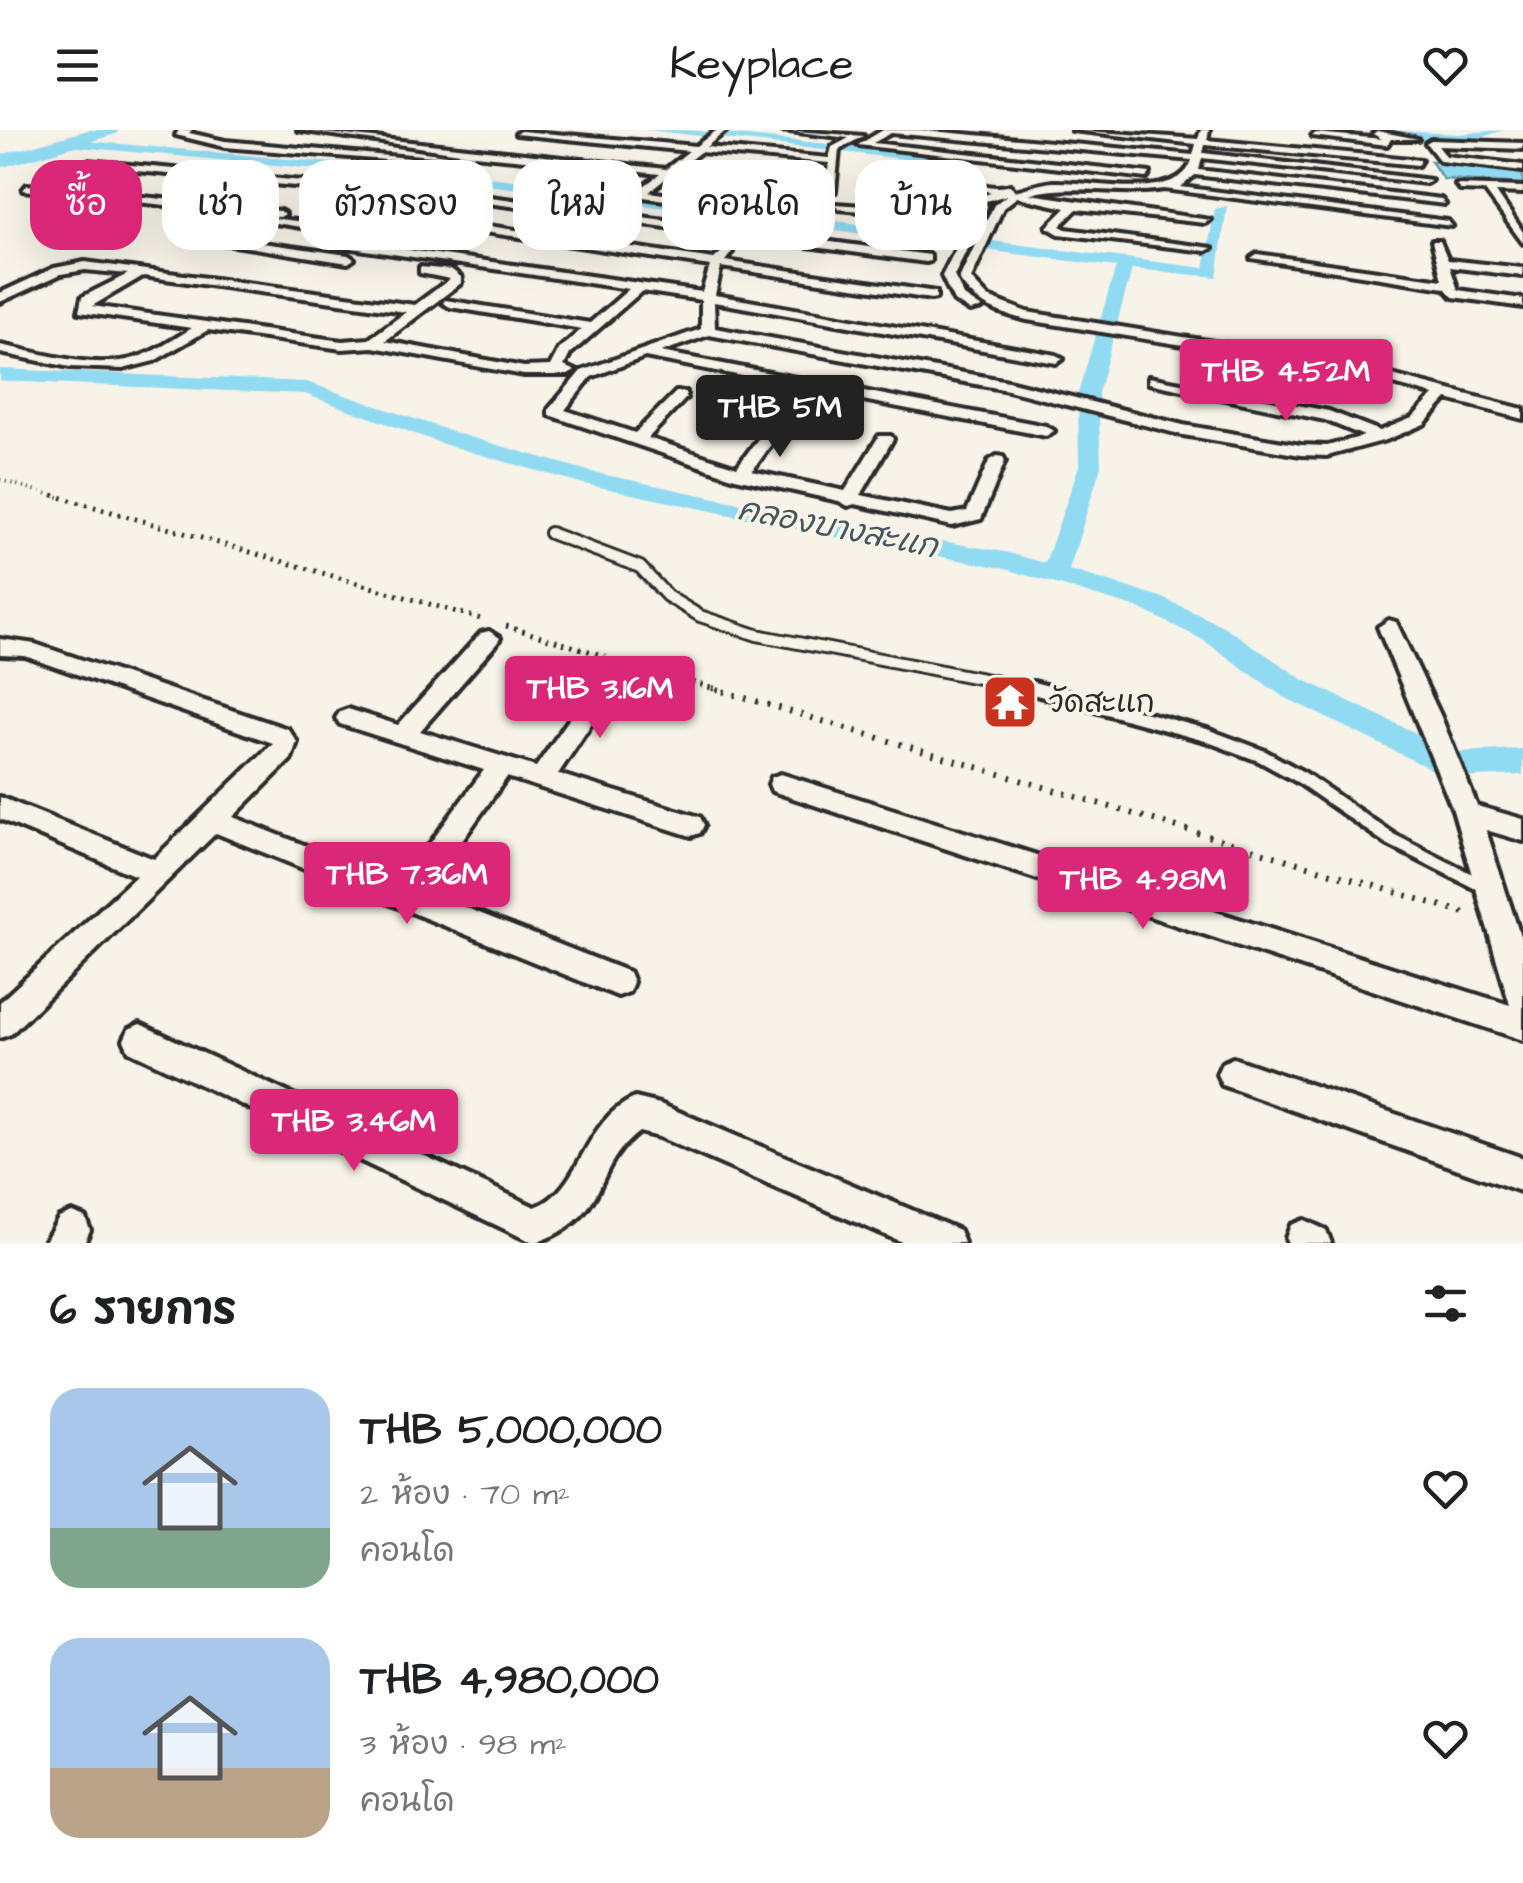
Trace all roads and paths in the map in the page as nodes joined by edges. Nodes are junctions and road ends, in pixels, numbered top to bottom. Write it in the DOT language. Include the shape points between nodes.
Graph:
graph roads {
  1 [pos="188,130"];
  2 [pos="302,130"];
  3 [pos="785,130"];
  4 [pos="871,130"];
  5 [pos="890,130"];
  6 [pos="1076,130"];
  7 [pos="1358,130"];
  8 [pos="723,131"];
  9 [pos="321,132"];
  10 [pos="932,132"];
  11 [pos="1204,133"];
  12 [pos="520,134"];
  13 [pos="1256,134"];
  14 [pos="1312,135"];
  15 [pos="1386,136"];
  16 [pos="854,139"];
  17 [pos="1414,140"];
  18 [pos="1520,145"];
  19 [pos="275,149"];
  20 [pos="702,150"];
  21 [pos="1198,157"];
  22 [pos="250,160"];
  23 [pos="688,160"];
  24 [pos="820,160"];
  25 [pos="832,160"];
  26 [pos="1418,162"];
  27 [pos="1523,168"];
  28 [pos="662,169"];
  29 [pos="1189,176"];
  30 [pos="662,178"];
  31 [pos="1426,180"];
  32 [pos="654,184"];
  33 [pos="1165,186"];
  34 [pos="1460,187"];
  35 [pos="27,188"];
  36 [pos="1488,188"];
  37 [pos="1523,190"];
  38 [pos="987,195"];
  39 [pos="662,197"];
  40 [pos="999,199"];
  41 [pos="493,200"];
  42 [pos="162,202"];
  43 [pos="1441,202"];
  44 [pos="839,206"];
  45 [pos="1074,206"];
  46 [pos="855,208"];
  47 [pos="1205,220"];
  48 [pos="662,222"];
  49 [pos="1448,224"];
  50 [pos="493,229"];
  51 [pos="1523,240"];
  52 [pos="1436,242"];
  53 [pos="835,245"];
  54 [pos="1206,248"];
  55 [pos="279,249"];
  56 [pos="387,250"];
  57 [pos="728,250"];
  58 [pos="926,258"];
  59 [pos="1257,258"];
  60 [pos="718,260"];
  61 [pos="1278,261"];
  62 [pos="1442,262"];
  63 [pos="952,264"];
  64 [pos="969,267"];
  65 [pos="1523,272"];
  66 [pos="138,274"];
  67 [pos="1387,276"];
  68 [pos="1280,280"];
  69 [pos="1450,284"];
  70 [pos="639,287"];
  71 [pos="931,295"];
  72 [pos="1390,296"];
  73 [pos="706,297"];
  74 [pos="0,298"];
  75 [pos="450,302"];
  76 [pos="1523,302"];
  77 [pos="419,310"];
  78 [pos="209,324"];
  79 [pos="591,326"];
  80 [pos="708,331"];
  81 [pos="1089,331"];
  82 [pos="373,342"];
  83 [pos="0,348"];
  84 [pos="644,353"];
  85 [pos="1056,358"];
  86 [pos="556,370"];
  87 [pos="586,374"];
  88 [pos="1154,380"];
  89 [pos="682,395"];
  90 [pos="1442,395"];
  91 [pos="1523,414"];
  92 [pos="782,418"];
  93 [pos="1046,431"];
  94 [pos="1380,437"];
  95 [pos="638,439"];
  96 [pos="886,439"];
  97 [pos="998,460"];
  98 [pos="741,474"];
  99 [pos="0,480"];
  100 [pos="848,501"];
  101 [pos="550,533"];
  102 [pos="1388,627"];
  103 [pos="489,638"];
  104 [pos="0,646"];
  105 [pos="615,664"];
  106 [pos="348,718"];
  107 [pos="404,734"];
  108 [pos="502,765"];
  109 [pos="542,778"];
  110 [pos="781,784"];
  111 [pos="0,808"];
  112 [pos="1465,814"];
  113 [pos="214,821"];
  114 [pos="691,825"];
  115 [pos="1523,830"];
  116 [pos="156,872"];
  117 [pos="1492,890"];
  118 [pos="408,896"];
  119 [pos="1504,925"];
  120 [pos="618,982"];
  121 [pos="1523,1000"];
  122 [pos="0,1023"];
  123 [pos="1523,1025"];
  124 [pos="140,1040"];
  125 [pos="1233,1074"];
  126 [pos="1523,1175"];
  127 [pos="946,1243"];
  1 -- 19 [label="street" via="179,133"];
  2 -- 9 [label="street"];
  3 -- 16 [label="street"];
  4 -- 16 [label="street"];
  5 -- 10 [label="street"];
  5 -- 29 [label="street" via="863,145"];
  6 -- 11 [label="street"];
  7 -- 15 [label="street"];
  8 -- 20 [label="street"];
  9 -- 19 [label="street"];
  9 -- 28 [label="street"];
  10 -- 21 [label="street"];
  11 -- 13 [label="street"];
  11 -- 21 [label="street"];
  11 -- 26 [label="street"];
  12 -- 20 [label="street"];
  14 -- 15 [label="street" via="1388,142"];
  15 -- 17 [label="street"];
  16 -- 25 [label="street" via="835,149"];
  18 -- 27 [label="street" via="1431,144 1443,159"];
  19 -- 22 [label="street"];
  19 -- 32 [label="street"];
  20 -- 23 [label="street"];
  20 -- 24 [label="street"];
  21 -- 29 [label="street"];
  21 -- 31 [label="street"];
  29 -- 33 [label="street"];
  29 -- 43 [label="street"];
  30 -- 32 [label="street"];
  32 -- 39 [label="street" via="640,194"];
  33 -- 40 [label="street" via="1052,186"];
  33 -- 49 [label="street"];
  34 -- 36 [label="street"];
  35 -- 42 [label="street"];
  36 -- 37 [label="street"];
  36 -- 51 [label="street"];
  38 -- 40 [label="street"];
  40 -- 45 [label="street"];
  40 -- 63 [label="street"];
  40 -- 64 [label="street"];
  41 -- 48 [label="street"];
  44 -- 46 [label="street"];
  45 -- 47 [label="street"];
  45 -- 54 [label="street" via="1052,227"];
  50 -- 60 [label="street"];
  52 -- 62 [label="street"];
  53 -- 58 [label="street"];
  55 -- 77 [label="street" via="457,276"];
  56 -- 70 [label="street"];
  57 -- 60 [label="street"];
  59 -- 61 [label="street"];
  60 -- 71 [label="street"];
  60 -- 73 [label="street"];
  61 -- 67 [label="street"];
  61 -- 68 [label="street"];
  62 -- 65 [label="street"];
  62 -- 69 [label="street"];
  63 -- 64 [label="street"];
  63 -- 81 [label="street" via="949,286 976,308 1016,322"];
  64 -- 81 [label="street" via="970,289 987,302"];
  66 -- 74 [label="street" via="74,267"];
  66 -- 77 [label="street"];
  66 -- 78 [label="street" via="87,300 84,308"];
  67 -- 69 [label="street"];
  67 -- 72 [label="street"];
  69 -- 76 [label="street" via="1453,293"];
  70 -- 73 [label="street"];
  70 -- 79 [label="street"];
  73 -- 80 [label="street"];
  73 -- 85 [label="street"];
  75 -- 79 [label="street"];
  77 -- 82 [label="street"];
  78 -- 82 [label="street" via="342,346"];
  78 -- 83 [label="street" via="126,363 77,363"];
  79 -- 86 [label="street"];
  80 -- 84 [label="street"];
  80 -- 94 [label="street" via="1302,450 1327,451"];
  81 -- 90 [label="street" via="1390,380"];
  82 -- 86 [label="street" via="524,371"];
  84 -- 87 [label="street"];
  84 -- 93 [label="street"];
  86 -- 87 [label="street"];
  87 -- 95 [label="street" via="554,412"];
  88 -- 94 [label="street" via="1329,416"];
  89 -- 95 [label="street"];
  90 -- 91 [label="street"];
  90 -- 94 [label="street" via="1418,421"];
  92 -- 98 [label="street"];
  95 -- 98 [label="street"];
  96 -- 100 [label="street"];
  97 -- 100 [label="street" via="967,520"];
  98 -- 100 [label="street"];
  99 -- 105 [label="path"];
  101 -- 117 [label="lane" via="640,567 700,616 757,635 1042,690 1262,756 1378,832"];
  102 -- 112 [label="street" via="1436,730"];
  103 -- 107 [label="street"];
  104 -- 113 [label="street" via="280,736 282,752"];
  105 -- 109 [label="street"];
  105 -- 119 [label="path"];
  106 -- 107 [label="street"];
  107 -- 108 [label="street"];
  108 -- 109 [label="street"];
  108 -- 118 [label="street"];
  109 -- 114 [label="street"];
  110 -- 123 [label="street"];
  111 -- 116 [label="street"];
  112 -- 115 [label="street"];
  112 -- 117 [label="street"];
  113 -- 116 [label="street"];
  113 -- 118 [label="street"];
  116 -- 122 [label="street"];
  117 -- 119 [label="street"];
  118 -- 120 [label="street"];
  119 -- 121 [label="street"];
  124 -- 127 [label="street" via="534,1225 566,1213 617,1124 635,1115"];
  125 -- 126 [label="street"];
}
